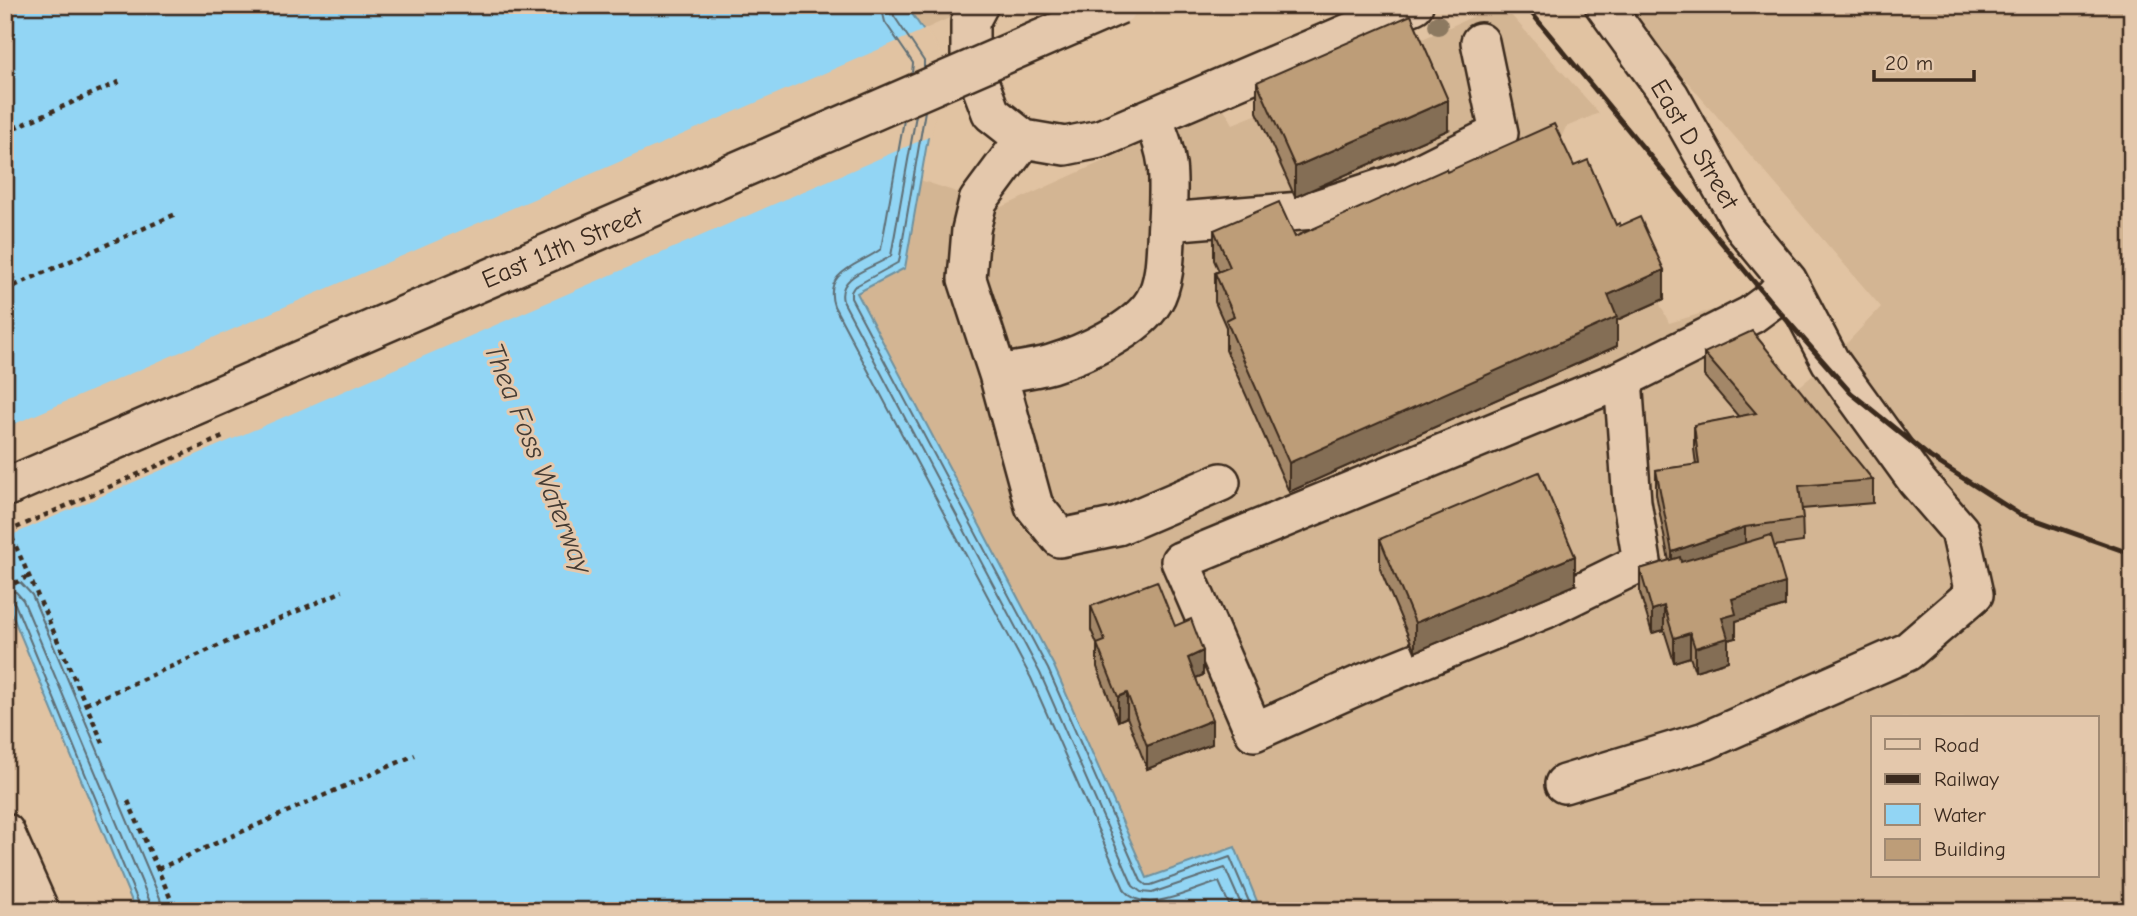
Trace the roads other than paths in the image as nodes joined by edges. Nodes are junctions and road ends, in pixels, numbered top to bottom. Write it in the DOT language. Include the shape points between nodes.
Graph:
graph roads {
  1 [pos="978,5"];
  2 [pos="1119,5"];
  3 [pos="1414,5"];
  4 [pos="1604,5"];
  5 [pos="1480,42"];
  6 [pos="1152,117"];
  7 [pos="1024,139"];
  8 [pos="1167,222"];
  9 [pos="1788,281"];
  10 [pos="998,374"];
  11 [pos="1623,379"];
  12 [pos="1221,482"];
  13 [pos="5,488"];
  14 [pos="1564,784"];
  15 [pos="5,832"];
  16 [pos="40,911"];
  1 -- 7 [label="street" via="970,22 970,57 991,113"];
  2 -- 13 [label="street, East 11th Street, bridge"];
  3 -- 6 [label="street"];
  4 -- 9 [label="street, East D Street" via="1670,96 1745,229"];
  5 -- 8 [label="street" via="1499,133 1403,181 1313,210"];
  6 -- 7 [label="street" via="1100,139 1065,146"];
  6 -- 8 [label="street" via="1168,164"];
  7 -- 10 [label="street" via="978,201 971,230 967,279"];
  8 -- 10 [label="street" via="1156,299 1141,319 1051,364"];
  9 -- 11 [label="street" via="1751,315"];
  9 -- 14 [label="street, East D Street" via="1837,372 1916,480 1960,531 1974,594 1907,652 1705,741"];
  10 -- 12 [label="street" via="1034,506 1060,538 1118,526"];
  11 -- 11 [label="street" via="1180,561 1254,732 1546,609 1642,562"];
  15 -- 16 [label="street"];
}
